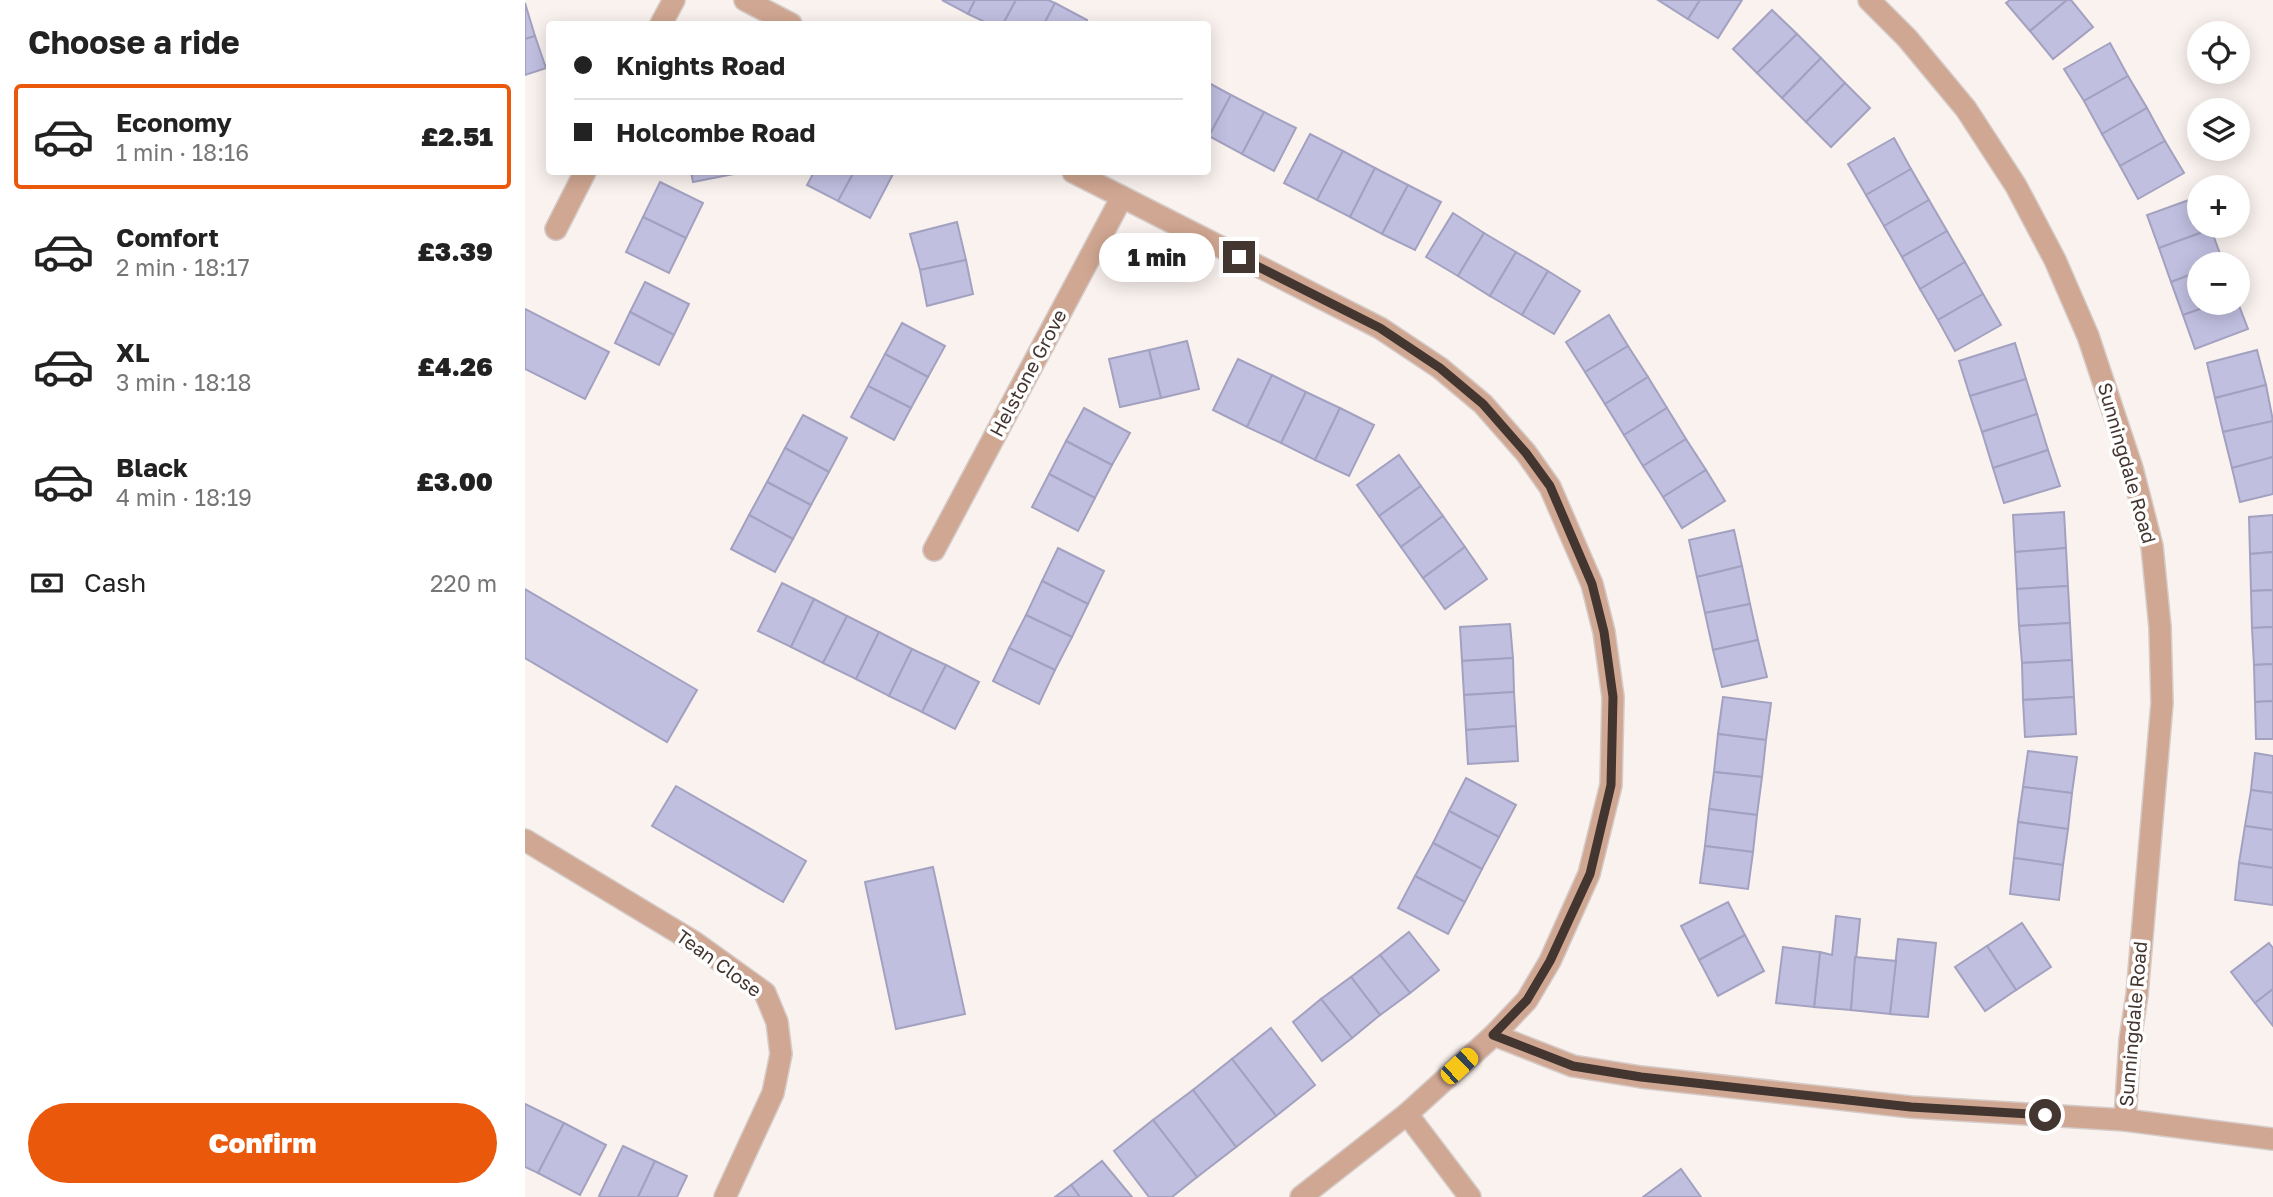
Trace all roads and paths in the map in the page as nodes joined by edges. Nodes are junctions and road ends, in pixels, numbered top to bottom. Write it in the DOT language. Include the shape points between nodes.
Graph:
graph roads {
  1 [pos="674,0"];
  2 [pos="744,0"];
  3 [pos="1869,0"];
  4 [pos="663,21"];
  5 [pos="785,21"];
  6 [pos="583,175"];
  7 [pos="1079,175"];
  8 [pos="1122,197"];
  9 [pos="556,229"];
  10 [pos="934,550"];
  11 [pos="525,840"];
  12 [pos="1493,1035"];
  13 [pos="1407,1115"];
  14 [pos="2125,1120"];
  15 [pos="2273,1139"];
  16 [pos="725,1197"];
  17 [pos="1301,1197"];
  18 [pos="1470,1197"];
  1 -- 4 [label="street"];
  2 -- 5 [label="street"];
  3 -- 14 [label="street, Sunningdale Road" via="1966,109 2016,186 2055,260 2088,336 2153,546 2162,704"];
  6 -- 9 [label="street"];
  7 -- 8 [label="street"];
  8 -- 10 [label="street, Helstone Grove"];
  8 -- 12 [label="street" via="1380,328 1440,368 1483,404 1550,486 1592,584 1604,632 1613,697 1611,785 1590,874 1550,961 1527,1000"];
  11 -- 16 [label="street, Tean Close" via="694,942 765,993 777,1022 781,1054 773,1093"];
  12 -- 13 [label="street"];
  12 -- 14 [label="street" via="1573,1066 1641,1077 1911,1107"];
  13 -- 17 [label="street"];
  13 -- 18 [label="street"];
  14 -- 15 [label="street"];
}
